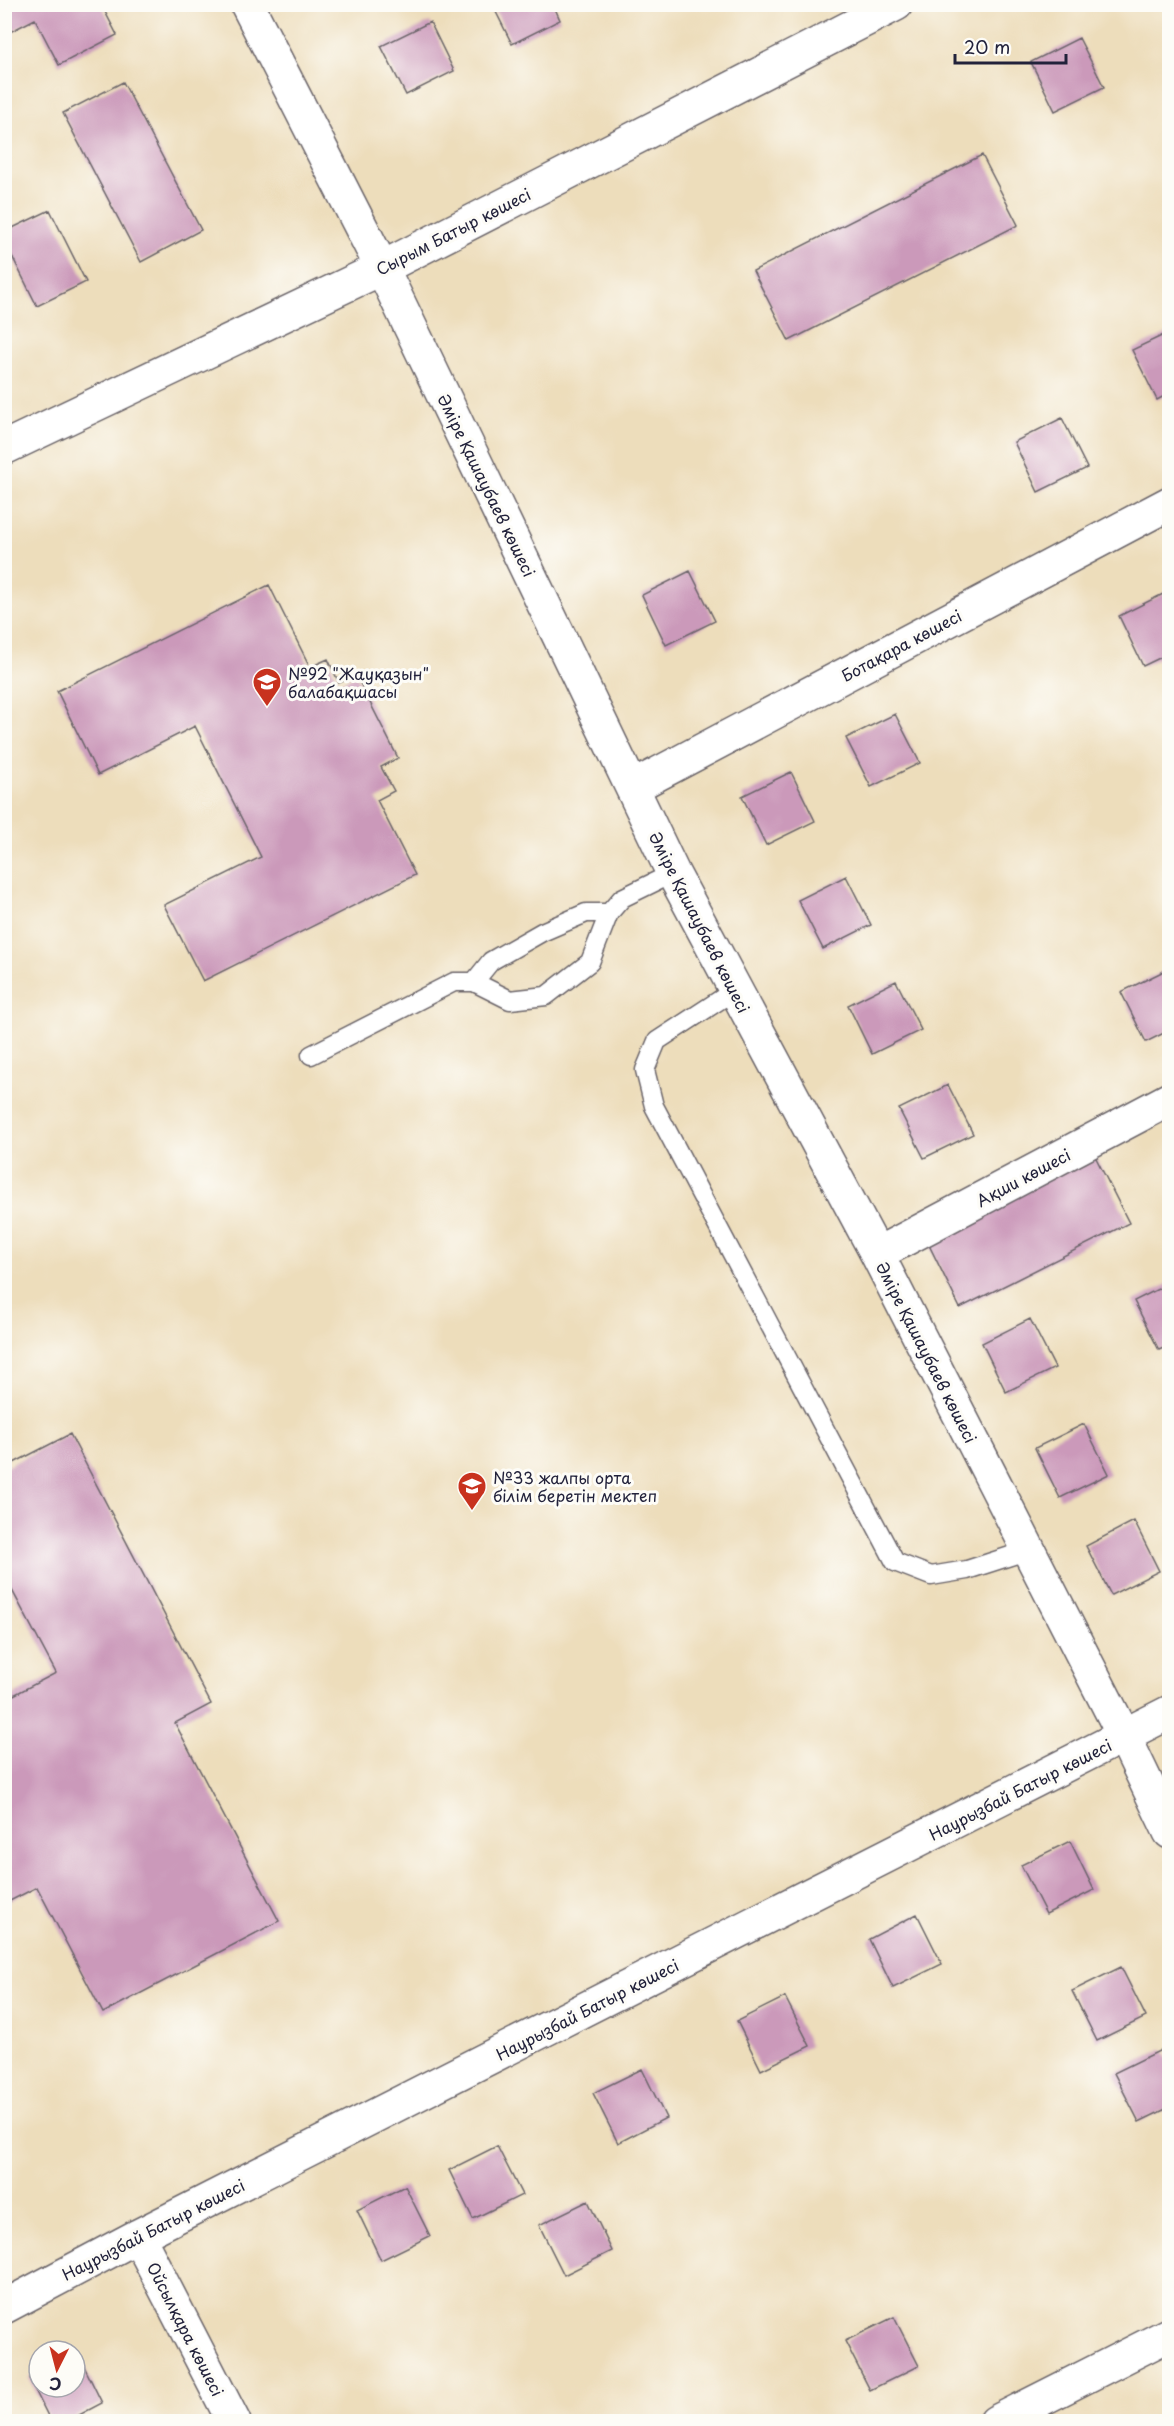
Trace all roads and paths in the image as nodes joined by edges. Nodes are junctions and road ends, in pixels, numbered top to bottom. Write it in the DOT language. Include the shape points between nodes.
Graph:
graph roads {
  1 [pos="247,4"];
  2 [pos="896,4"];
  3 [pos="382,268"];
  4 [pos="4,448"];
  5 [pos="1170,503"];
  6 [pos="633,787"];
  7 [pos="673,873"];
  8 [pos="609,913"];
  9 [pos="474,981"];
  10 [pos="735,990"];
  11 [pos="310,1055"];
  12 [pos="1170,1099"];
  13 [pos="877,1254"];
  14 [pos="1029,1550"];
  15 [pos="1170,1712"];
  16 [pos="1124,1736"];
  17 [pos="1170,1832"];
  18 [pos="138,2236"];
  19 [pos="4,2307"];
  20 [pos="1170,2334"];
  21 [pos="234,2421"];
  22 [pos="996,2421"];
  1 -- 3 [label="street, Әміре Қашаубаев көшесі"];
  2 -- 3 [label="street, Сырым Батыр көшесі"];
  3 -- 4 [label="street, Сырым Батыр көшесі"];
  3 -- 6 [label="street, Әміре Қашаубаев көшесі"];
  5 -- 6 [label="street, Ботақара көшесі"];
  6 -- 7 [label="street, Әміре Қашаубаев көшесі"];
  7 -- 8 [label="lane" via="622,898"];
  7 -- 10 [label="street, Әміре Қашаубаев көшесі"];
  8 -- 9 [label="lane" via="586,913 542,932 491,961"];
  8 -- 9 [label="lane" via="590,962 546,996 510,1000"];
  9 -- 11 [label="lane" via="454,982"];
  10 -- 13 [label="street, Әміре Қашаубаев көшесі"];
  10 -- 14 [label="lane" via="657,1041 645,1070 654,1106 895,1562 931,1576"];
  12 -- 13 [label="street, Ақши көшесі"];
  13 -- 14 [label="street, Әміре Қашаубаев көшесі"];
  14 -- 16 [label="street, Әміре Қашаубаев көшесі"];
  15 -- 16 [label="street, Наурызбай Батыр көшесі"];
  16 -- 17 [label="street, Әміре Қашаубаев көшесі"];
  16 -- 18 [label="street, Наурызбай Батыр көшесі"];
  18 -- 19 [label="street, Наурызбай Батыр көшесі"];
  18 -- 21 [label="street, Ойсылқара көшесі"];
  20 -- 22 [label="street"];
}
